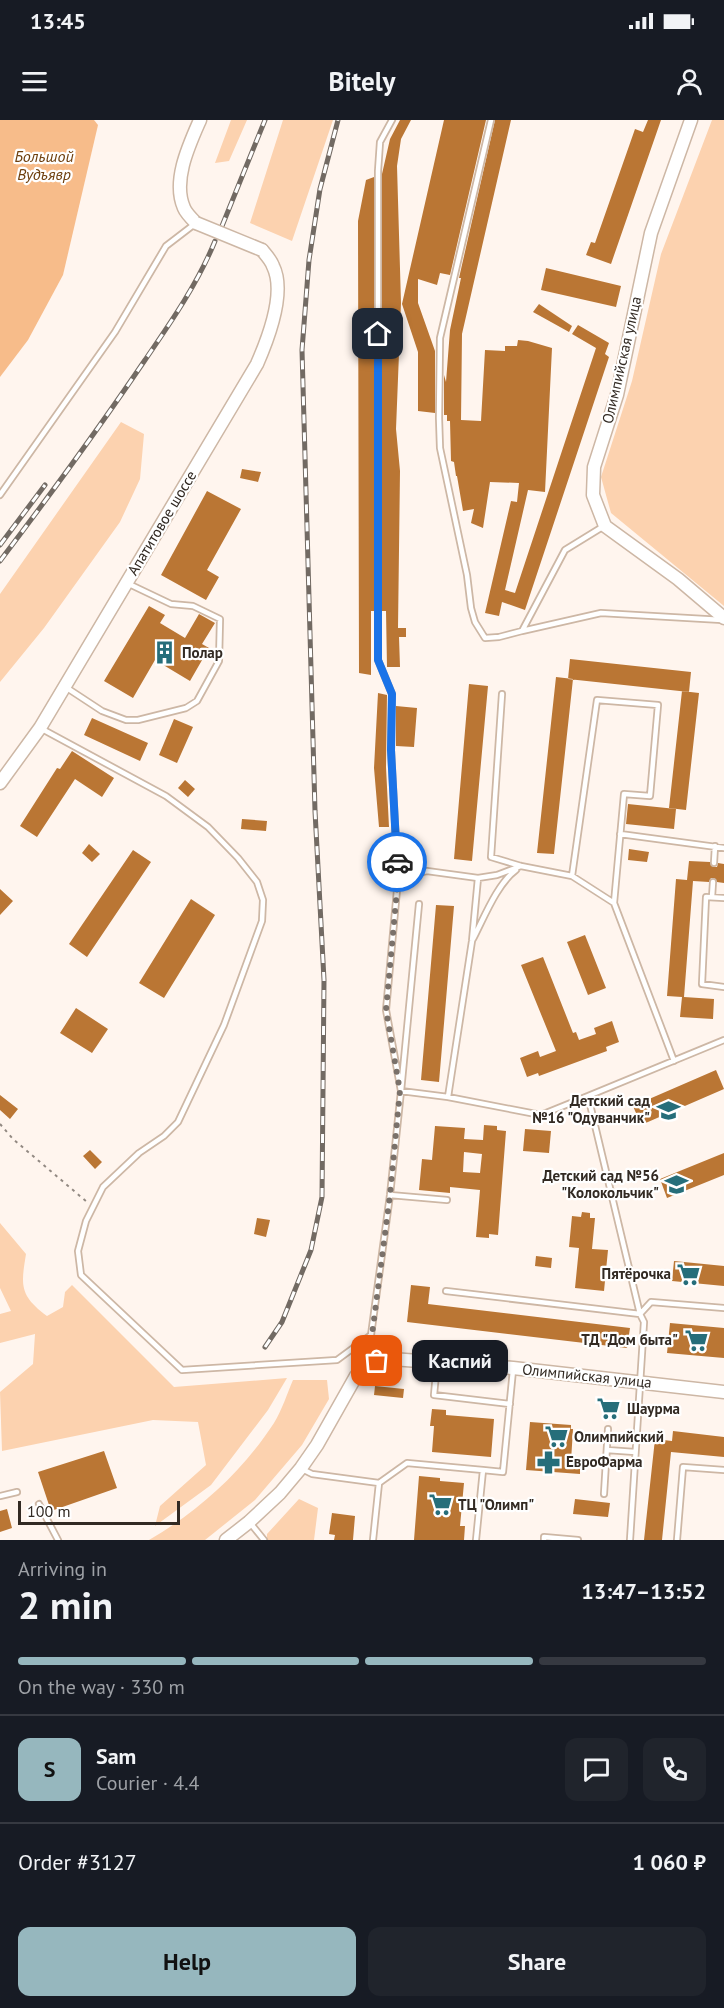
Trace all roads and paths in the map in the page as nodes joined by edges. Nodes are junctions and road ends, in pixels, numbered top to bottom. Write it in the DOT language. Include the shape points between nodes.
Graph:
graph roads {
  1 [pos="200,120"];
  2 [pos="392,120"];
  3 [pos="491,120"];
  4 [pos="691,120"];
  5 [pos="196,223"];
  6 [pos="0,495"];
  7 [pos="605,526"];
  8 [pos="126,584"];
  9 [pos="724,619"];
  10 [pos="522,631"];
  11 [pos="65,687"];
  12 [pos="502,694"];
  13 [pos="40,728"];
  14 [pos="0,783"];
  15 [pos="620,834"];
  16 [pos="716,846"];
  17 [pos="724,848"];
  18 [pos="714,863"];
  19 [pos="521,866"];
  20 [pos="572,876"];
  21 [pos="478,878"];
  22 [pos="398,879"];
  23 [pos="713,882"];
  24 [pos="712,897"];
  25 [pos="724,898"];
  26 [pos="614,903"];
  27 [pos="419,904"];
  28 [pos="472,941"];
  29 [pos="724,987"];
  30 [pos="724,1040"];
  31 [pos="674,1061"];
  32 [pos="400,1091"];
  33 [pos="588,1096"];
  34 [pos="448,1097"];
  35 [pos="0,1124"];
  36 [pos="390,1195"];
  37 [pos="447,1200"];
  38 [pos="93,1207"];
  39 [pos="446,1291"];
  40 [pos="724,1308"];
  41 [pos="640,1314"];
  42 [pos="372,1335"];
  43 [pos="377,1361"];
  44 [pos="437,1362"];
  45 [pos="513,1368"];
  46 [pos="639,1381"];
  47 [pos="724,1392"];
  48 [pos="510,1404"];
  49 [pos="608,1429"];
  50 [pos="607,1450"];
  51 [pos="635,1452"];
  52 [pos="301,1468"];
  53 [pos="483,1470"];
  54 [pos="724,1470"];
  55 [pos="379,1483"];
  56 [pos="17,1492"];
  57 [pos="604,1494"];
  58 [pos="0,1496"];
  59 [pos="39,1504"];
  60 [pos="249,1522"];
  61 [pos="58,1540"];
  62 [pos="226,1540"];
  63 [pos="264,1540"];
  64 [pos="373,1540"];
  65 [pos="476,1540"];
  66 [pos="544,1540"];
  67 [pos="578,1540"];
  68 [pos="630,1540"];
  69 [pos="677,1540"];
  1 -- 5 [label="street" via="179,188 184,209"];
  2 -- 22 [label="lane" via="380,142 378,171 378,660 392,694"];
  3 -- 10 [label="lane" via="440,338 440,448 475,622 485,638"];
  4 -- 7 [label="street, Олимпийская улица" via="651,232 616,395 594,467 593,495"];
  5 -- 6 [label="lane" via="166,246 115,332"];
  5 -- 8 [label="street, Апатитовое шоссе, bridge" via="262,250 277,276 275,311 257,364"];
  7 -- 9 [label="street" via="678,579"];
  7 -- 10 [label="lane" via="565,550"];
  8 -- 11 [label="street, Апатитовое шоссе"];
  8 -- 11 [label="lane" via="171,604 193,606 220,619 219,661 197,701 174,712 126,720 102,711"];
  9 -- 10 [label="lane" via="601,613"];
  11 -- 13 [label="street, Апатитовое шоссе"];
  12 -- 19 [label="lane" via="491,857"];
  13 -- 14 [label="street, Апатитовое шоссе"];
  13 -- 38 [label="lane" via="166,796 208,827 257,882 263,900 262,921 224,1025 178,1122 103,1187"];
  15 -- 16 [label="lane"];
  15 -- 20 [label="lane" via="624,794 650,796 658,705 597,700"];
  15 -- 26 [label="lane"];
  16 -- 17 [label="lane"];
  16 -- 18 [label="lane"];
  19 -- 20 [label="lane"];
  19 -- 21 [label="lane"];
  19 -- 28 [label="lane" via="502,885"];
  20 -- 26 [label="lane"];
  21 -- 22 [label="lane" via="427,871"];
  21 -- 28 [label="lane"];
  22 -- 32 [label="lane" via="386,1010"];
  23 -- 24 [label="lane"];
  24 -- 25 [label="lane"];
  24 -- 29 [label="lane" via="706,897 702,984"];
  26 -- 31 [label="lane"];
  27 -- 32 [label="lane"];
  28 -- 34 [label="lane"];
  30 -- 31 [label="lane"];
  31 -- 33 [label="lane"];
  32 -- 34 [label="lane"];
  32 -- 36 [label="lane"];
  33 -- 34 [label="lane" via="541,1115"];
  33 -- 41 [label="lane"];
  35 -- 38 [label="path"];
  36 -- 37 [label="lane"];
  36 -- 42 [label="lane"];
  38 -- 42 [label="lane" via="78,1251 81,1275 182,1370 337,1360"];
  39 -- 41 [label="lane"];
  40 -- 41 [label="lane" via="651,1302"];
  41 -- 46 [label="lane" via="644,1322"];
  42 -- 43 [label="lane"];
  43 -- 44 [label="street, Олимпийская улица"];
  43 -- 52 [label="street" via="356,1376"];
  44 -- 45 [label="street, Олимпийская улица"];
  44 -- 48 [label="lane" via="434,1395"];
  45 -- 46 [label="street, Олимпийская улица"];
  45 -- 48 [label="lane"];
  46 -- 47 [label="street, Олимпийская улица"];
  46 -- 51 [label="lane"];
  48 -- 53 [label="lane" via="503,1472"];
  49 -- 50 [label="lane"];
  50 -- 51 [label="lane"];
  50 -- 57 [label="lane"];
  51 -- 68 [label="lane"];
  52 -- 55 [label="lane" via="312,1474"];
  52 -- 60 [label="street"];
  53 -- 55 [label="lane" via="406,1463"];
  53 -- 65 [label="lane"];
  54 -- 69 [label="lane" via="683,1467"];
  55 -- 64 [label="lane"];
  56 -- 58 [label="lane"];
  59 -- 61 [label="lane"];
  60 -- 62 [label="street"];
  60 -- 63 [label="lane"];
  66 -- 67 [label="lane"];
}
